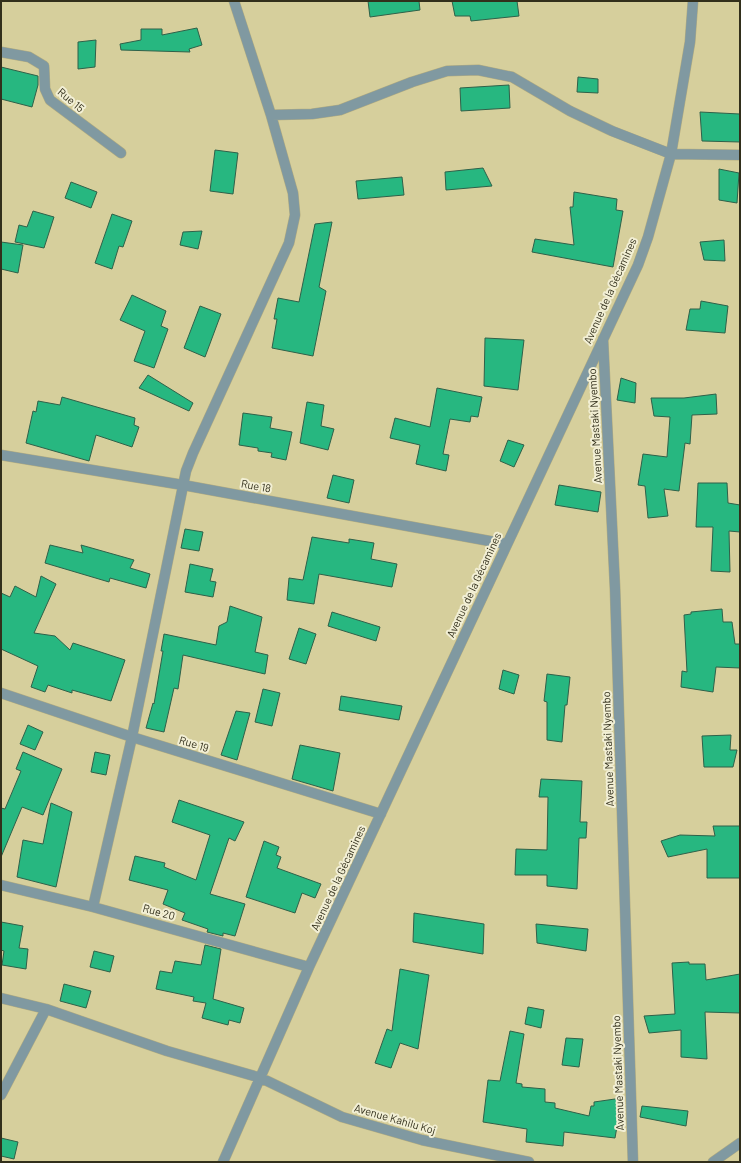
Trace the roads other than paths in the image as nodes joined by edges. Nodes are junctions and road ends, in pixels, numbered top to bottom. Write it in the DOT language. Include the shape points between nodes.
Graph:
graph roads {
  1 [pos="234,1"];
  2 [pos="693,1"];
  3 [pos="1,52"];
  4 [pos="271,115"];
  5 [pos="121,153"];
  6 [pos="671,154"];
  7 [pos="740,155"];
  8 [pos="603,336"];
  9 [pos="1,455"];
  10 [pos="183,485"];
  11 [pos="506,544"];
  12 [pos="1,693"];
  13 [pos="132,737"];
  14 [pos="381,814"];
  15 [pos="1,885"];
  16 [pos="93,907"];
  17 [pos="309,967"];
  18 [pos="1,998"];
  19 [pos="46,1009"];
  20 [pos="261,1078"];
  21 [pos="1,1095"];
  22 [pos="740,1143"];
  23 [pos="223,1162"];
  24 [pos="529,1162"];
  25 [pos="633,1162"];
  26 [pos="713,1162"];
  1 -- 4 [label="street"];
  2 -- 6 [label="street, Avenue de la Gécamines" via="690,42"];
  3 -- 5 [label="street, Rue 15" via="28,57 44,66 45,89 50,100"];
  4 -- 6 [label="street" via="340,110 447,71 478,70 512,77 584,118"];
  4 -- 10 [label="street" via="293,193 295,215 291,235 193,452"];
  6 -- 7 [label="street"];
  6 -- 8 [label="street, Avenue de la Gécamines" via="638,265"];
  8 -- 11 [label="street, Avenue de la Gécamines"];
  8 -- 25 [label="street, Avenue Mastaki Nyembo" via="615,588"];
  9 -- 10 [label="street, Rue 18"];
  10 -- 11 [label="street, Rue 18"];
  10 -- 13 [label="street"];
  11 -- 14 [label="street, Avenue de la Gécamines"];
  12 -- 13 [label="street, Rue 19"];
  13 -- 14 [label="street, Rue 19"];
  13 -- 16 [label="street"];
  14 -- 17 [label="street, Avenue de la Gécamines"];
  15 -- 16 [label="street, Rue 20"];
  16 -- 17 [label="street, Rue 20"];
  17 -- 20 [label="street, Avenue de la Gécamines"];
  18 -- 19 [label="street, Avenue Kahilu Koj"];
  19 -- 20 [label="street, Avenue Kahilu Koj" via="167,1051"];
  19 -- 21 [label="street"];
  20 -- 23 [label="street, Avenue de la Gécamines"];
  20 -- 24 [label="street, Avenue Kahilu Koj" via="342,1117 422,1140"];
  22 -- 26 [label="street"];
}
